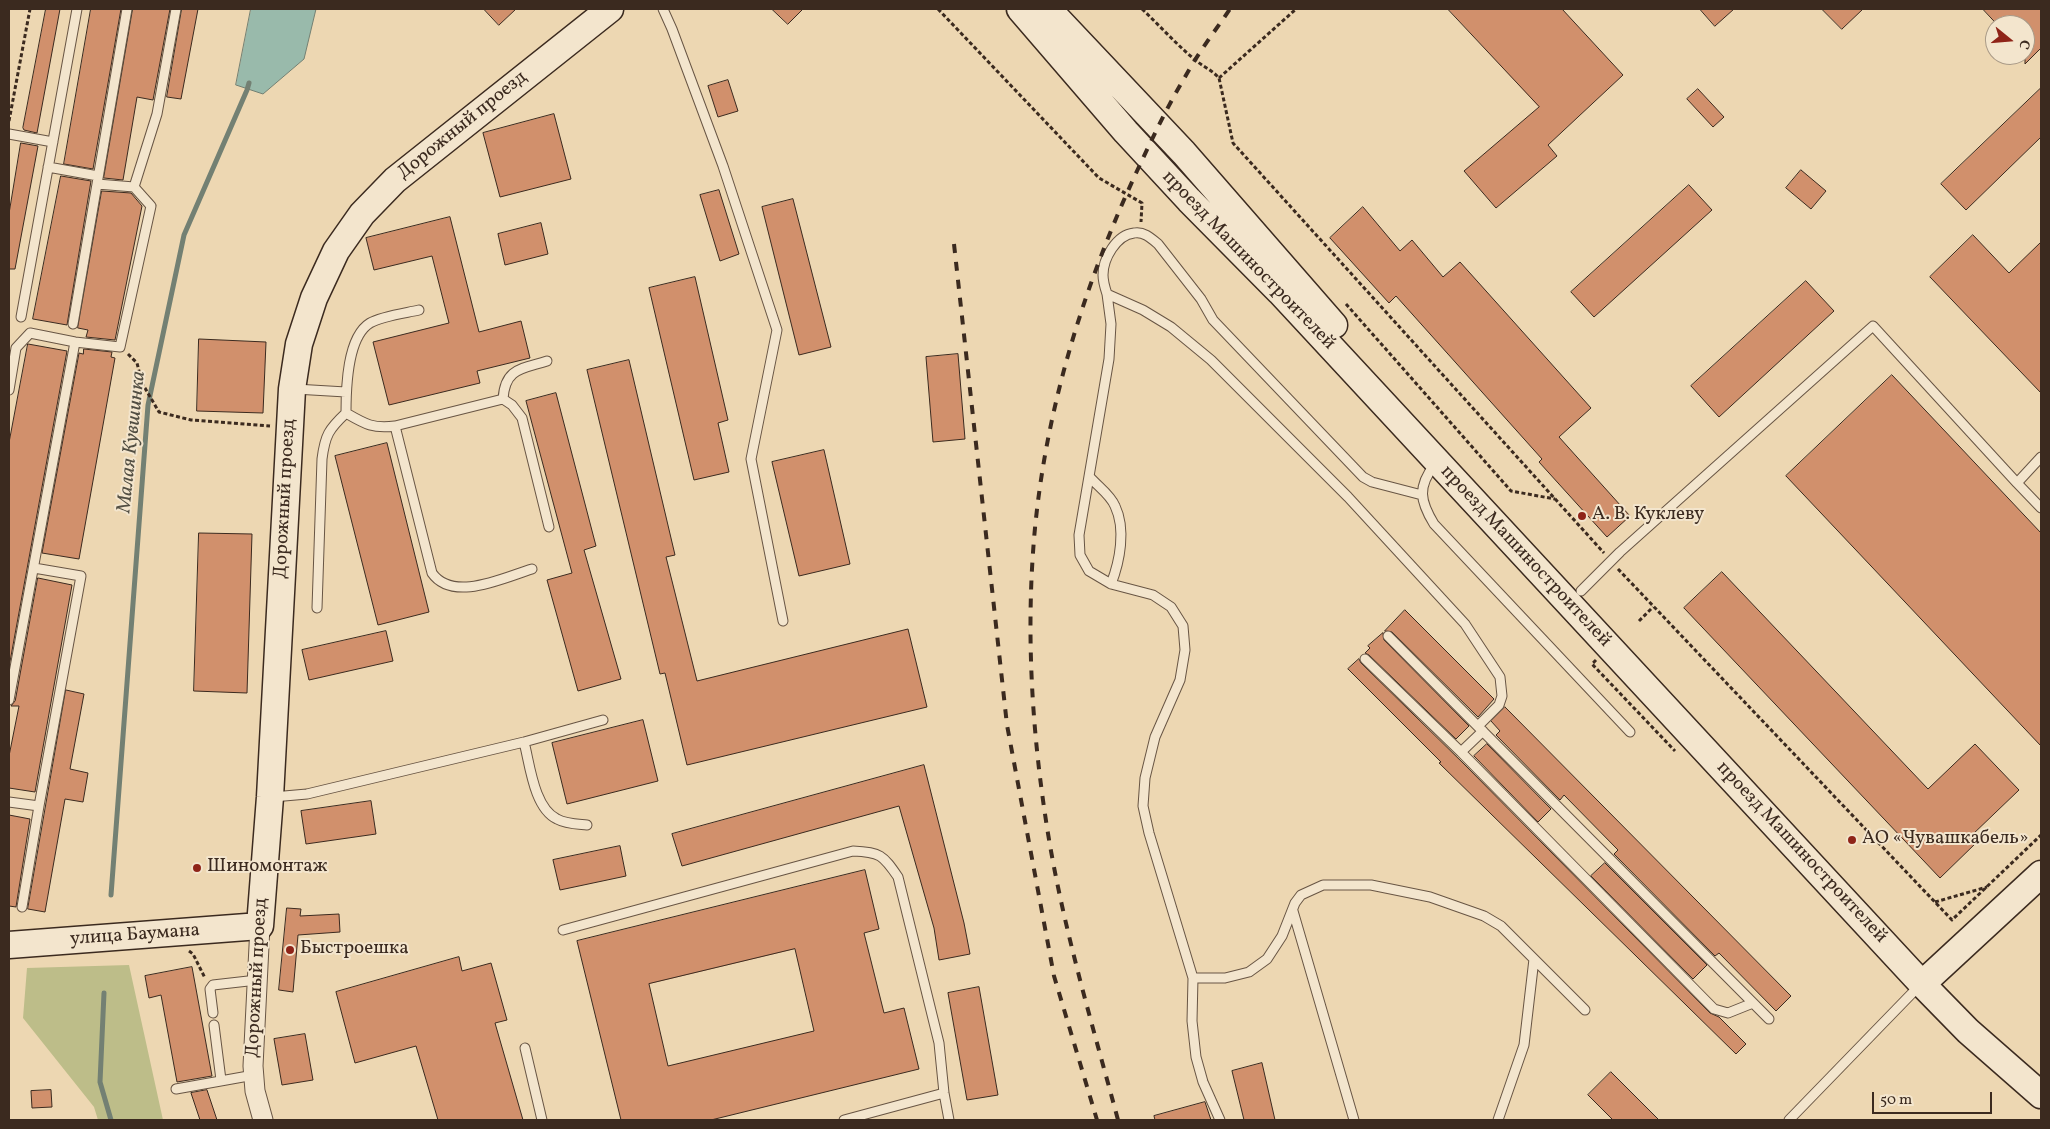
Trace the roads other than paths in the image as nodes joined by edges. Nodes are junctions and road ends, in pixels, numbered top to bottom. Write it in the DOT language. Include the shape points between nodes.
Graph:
graph roads {
  1 [pos="77,9"];
  2 [pos="127,9"];
  3 [pos="176,9"];
  4 [pos="610,9"];
  5 [pos="663,9"];
  6 [pos="1020,9"];
  7 [pos="1048,9"];
  8 [pos="9,134"];
  9 [pos="53,142"];
  10 [pos="48,167"];
  11 [pos="98,180"];
  12 [pos="134,187"];
  13 [pos="1108,294"];
  14 [pos="419,310"];
  15 [pos="21,317"];
  16 [pos="73,324"];
  17 [pos="75,342"];
  18 [pos="547,362"];
  19 [pos="292,389"];
  20 [pos="9,390"];
  21 [pos="346,392"];
  22 [pos="503,398"];
  23 [pos="346,413"];
  24 [pos="395,426"];
  25 [pos="1444,456"];
  26 [pos="2041,457"];
  27 [pos="1089,476"];
  28 [pos="2017,483"];
  29 [pos="1422,495"];
  30 [pos="2041,508"];
  31 [pos="549,527"];
  32 [pos="34,568"];
  33 [pos="532,569"];
  34 [pos="1111,584"];
  35 [pos="1575,597"];
  36 [pos="317,608"];
  37 [pos="783,621"];
  38 [pos="1388,636"];
  39 [pos="1366,659"];
  40 [pos="9,700"];
  41 [pos="603,720"];
  42 [pos="1480,728"];
  43 [pos="1630,732"];
  44 [pos="524,742"];
  45 [pos="1461,752"];
  46 [pos="270,797"];
  47 [pos="9,802"];
  48 [pos="39,806"];
  49 [pos="587,825"];
  50 [pos="2041,874"];
  51 [pos="22,907"];
  52 [pos="1293,911"];
  53 [pos="260,926"];
  54 [pos="563,930"];
  55 [pos="9,945"];
  56 [pos="1534,959"];
  57 [pos="1193,978"];
  58 [pos="1928,978"];
  59 [pos="257,980"];
  60 [pos="1753,1002"];
  61 [pos="1585,1010"];
  62 [pos="213,1013"];
  63 [pos="1769,1019"];
  64 [pos="214,1025"];
  65 [pos="525,1048"];
  66 [pos="2041,1074"];
  67 [pos="254,1075"];
  68 [pos="222,1080"];
  69 [pos="176,1089"];
  70 [pos="944,1093"];
  71 [pos="2041,1095"];
  72 [pos="263,1120"];
  73 [pos="542,1120"];
  74 [pos="844,1120"];
  75 [pos="949,1120"];
  76 [pos="1220,1120"];
  77 [pos="1354,1120"];
  78 [pos="1498,1120"];
  79 [pos="1789,1120"];
  1 -- 9 [label="lane"];
  2 -- 11 [label="lane"];
  3 -- 12 [label="lane" via="157,114"];
  4 -- 19 [label="main road, Дорожный проезд" via="395,180 362,214 336,251 314,298 299,344"];
  5 -- 37 [label="lane" via="722,166 777,330 751,458"];
  6 -- 25 [label="main road, проезд Машиностроителей" via="1189,200"];
  7 -- 25 [label="main road, проезд Машиностроителей" via="1184,153"];
  8 -- 9 [label="lane"];
  9 -- 10 [label="lane"];
  10 -- 11 [label="lane"];
  10 -- 15 [label="lane"];
  11 -- 12 [label="lane"];
  11 -- 16 [label="lane"];
  12 -- 17 [label="lane" via="151,206 120,347"];
  13 -- 27 [label="lane" via="1111,324 1109,359"];
  13 -- 29 [label="lane" via="1103,275 1113,247 1133,232 1149,236 1201,299 1214,320 1363,477"];
  13 -- 42 [label="lane" via="1164,323 1211,360 1348,497 1465,624 1500,677 1502,696 1499,705"];
  14 -- 21 [label="lane" via="371,322 361,331 354,345"];
  17 -- 20 [label="lane" via="30,333 16,348"];
  17 -- 32 [label="lane"];
  18 -- 22 [label="lane" via="517,370 509,376"];
  19 -- 21 [label="lane"];
  19 -- 46 [label="main road, Дорожный проезд" via="280,552"];
  21 -- 23 [label="lane"];
  22 -- 24 [label="lane"];
  22 -- 31 [label="lane" via="522,418"];
  23 -- 24 [label="lane" via="368,426"];
  23 -- 36 [label="lane" via="329,428 324,443"];
  24 -- 33 [label="lane" via="432,573 437,580 464,588"];
  25 -- 29 [label="lane" via="1429,472"];
  25 -- 35 [label="main road, проезд Машиностроителей"];
  26 -- 28 [label="lane"];
  27 -- 34 [label="lane" via="1115,505 1120,522 1120,556"];
  27 -- 34 [label="lane" via="1079,535 1080,555 1089,571"];
  28 -- 30 [label="lane"];
  28 -- 35 [label="lane" via="1873,326 1610,560"];
  29 -- 43 [label="lane" via="1424,508 1434,524"];
  32 -- 40 [label="lane"];
  32 -- 48 [label="lane" via="81,576"];
  34 -- 57 [label="lane" via="1153,595 1171,607 1183,626 1185,650 1180,680 1155,737 1145,778 1143,806"];
  35 -- 58 [label="main road, проезд Машиностроителей"];
  38 -- 42 [label="lane"];
  39 -- 45 [label="lane"];
  41 -- 44 [label="lane"];
  42 -- 45 [label="lane"];
  42 -- 60 [label="lane"];
  44 -- 46 [label="lane" via="307,794"];
  44 -- 49 [label="lane" via="539,799 546,811 563,822"];
  45 -- 60 [label="lane" via="1714,1009 1728,1013"];
  46 -- 53 [label="main road, Дорожный проезд"];
  47 -- 48 [label="lane"];
  48 -- 51 [label="lane"];
  50 -- 58 [label="main road"];
  52 -- 56 [label="lane" via="1301,895 1323,885 1371,885 1430,897 1484,916 1501,926"];
  52 -- 57 [label="lane" via="1267,959 1249,972 1225,978"];
  52 -- 77 [label="lane"];
  53 -- 55 [label="main road, улица Баумана"];
  53 -- 59 [label="street, Дорожный проезд"];
  54 -- 70 [label="lane" via="853,851 870,851 885,859 898,877 939,1043"];
  56 -- 61 [label="lane"];
  56 -- 78 [label="lane" via="1524,1045"];
  57 -- 76 [label="lane" via="1192,1021 1196,1057"];
  58 -- 66 [label="main road, проезд Машиностроителей"];
  58 -- 71 [label="main road, проезд Машиностроителей" via="1968,1031"];
  58 -- 79 [label="lane"];
  59 -- 62 [label="lane" via="212,985"];
  59 -- 67 [label="street, Дорожный проезд"];
  60 -- 63 [label="lane"];
  64 -- 68 [label="lane"];
  65 -- 73 [label="lane"];
  67 -- 68 [label="lane"];
  67 -- 72 [label="street, Дорожный проезд"];
  68 -- 69 [label="lane"];
  70 -- 74 [label="lane"];
  70 -- 75 [label="lane"];
}
